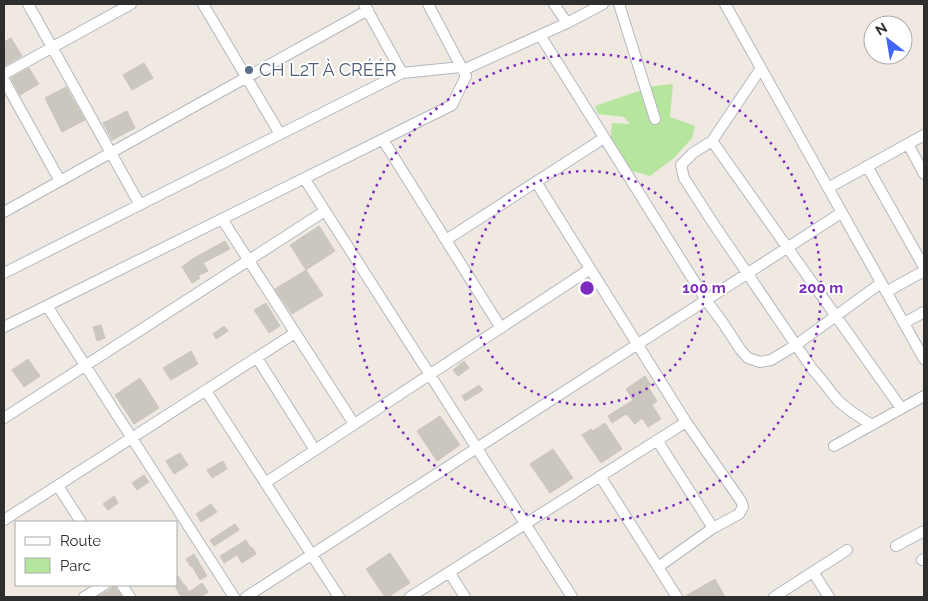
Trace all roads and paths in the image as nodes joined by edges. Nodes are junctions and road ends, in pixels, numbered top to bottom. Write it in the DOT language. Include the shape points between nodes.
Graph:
graph roads {
  1 [pos="28,4"];
  2 [pos="131,4"];
  3 [pos="202,4"];
  4 [pos="428,4"];
  5 [pos="554,4"];
  6 [pos="603,4"];
  7 [pos="619,4"];
  8 [pos="725,4"];
  9 [pos="366,7"];
  10 [pos="567,22"];
  11 [pos="540,35"];
  12 [pos="53,47"];
  13 [pos="761,68"];
  14 [pos="462,69"];
  15 [pos="402,73"];
  16 [pos="4,74"];
  17 [pos="246,77"];
  18 [pos="4,80"];
  19 [pos="655,119"];
  20 [pos="280,134"];
  21 [pos="924,135"];
  22 [pos="604,138"];
  23 [pos="383,140"];
  24 [pos="712,141"];
  25 [pos="908,144"];
  26 [pos="111,152"];
  27 [pos="867,166"];
  28 [pos="924,174"];
  29 [pos="304,178"];
  30 [pos="60,180"];
  31 [pos="536,182"];
  32 [pos="828,188"];
  33 [pos="140,204"];
  34 [pos="325,211"];
  35 [pos="4,212"];
  36 [pos="841,213"];
  37 [pos="222,219"];
  38 [pos="446,240"];
  39 [pos="787,248"];
  40 [pos="248,261"];
  41 [pos="590,269"];
  42 [pos="924,269"];
  43 [pos="5,270"];
  44 [pos="748,273"];
  45 [pos="884,288"];
  46 [pos="706,300"];
  47 [pos="47,306"];
  48 [pos="924,312"];
  49 [pos="836,316"];
  50 [pos="904,324"];
  51 [pos="4,327"];
  52 [pos="501,328"];
  53 [pos="295,333"];
  54 [pos="638,344"];
  55 [pos="796,345"];
  56 [pos="257,358"];
  57 [pos="924,358"];
  58 [pos="85,366"];
  59 [pos="430,374"];
  60 [pos="206,390"];
  61 [pos="924,396"];
  62 [pos="901,408"];
  63 [pos="4,418"];
  64 [pos="686,422"];
  65 [pos="354,424"];
  66 [pos="872,425"];
  67 [pos="132,438"];
  68 [pos="657,440"];
  69 [pos="834,446"];
  70 [pos="477,448"];
  71 [pos="315,450"];
  72 [pos="600,476"];
  73 [pos="265,483"];
  74 [pos="58,486"];
  75 [pos="4,520"];
  76 [pos="80,521"];
  77 [pos="525,524"];
  78 [pos="713,528"];
  79 [pos="924,531"];
  80 [pos="896,546"];
  81 [pos="847,550"];
  82 [pos="312,555"];
  83 [pos="658,567"];
  84 [pos="449,572"];
  85 [pos="813,572"];
  86 [pos="102,586"];
  87 [pos="123,586"];
  88 [pos="84,597"];
  89 [pos="130,597"];
  90 [pos="234,597"];
  91 [pos="246,597"];
  92 [pos="339,597"];
  93 [pos="410,597"];
  94 [pos="465,597"];
  95 [pos="572,597"];
  96 [pos="678,597"];
  97 [pos="774,597"];
  98 [pos="829,597"];
  1 -- 12 [label="street"];
  2 -- 12 [label="street"];
  3 -- 17 [label="street"];
  4 -- 14 [label="street"];
  5 -- 10 [label="street"];
  6 -- 10 [label="street"];
  7 -- 19 [label="street"];
  8 -- 13 [label="street"];
  9 -- 15 [label="street"];
  9 -- 17 [label="street"];
  10 -- 11 [label="street"];
  11 -- 14 [label="street"];
  11 -- 22 [label="street"];
  12 -- 16 [label="street"];
  12 -- 26 [label="street"];
  13 -- 24 [label="street"];
  13 -- 32 [label="street"];
  14 -- 15 [label="street"];
  14 -- 23 [label="street" via="466,76 452,105"];
  15 -- 20 [label="street"];
  17 -- 20 [label="street"];
  17 -- 26 [label="street"];
  18 -- 30 [label="street"];
  20 -- 33 [label="street"];
  21 -- 25 [label="street"];
  22 -- 31 [label="street"];
  22 -- 46 [label="street"];
  23 -- 29 [label="street"];
  23 -- 38 [label="street"];
  24 -- 39 [label="street"];
  24 -- 44 [label="street" via="681,165 684,178"];
  25 -- 27 [label="street"];
  25 -- 28 [label="street"];
  26 -- 30 [label="street"];
  26 -- 33 [label="street"];
  27 -- 32 [label="street"];
  27 -- 42 [label="street"];
  29 -- 34 [label="street"];
  29 -- 37 [label="street"];
  30 -- 35 [label="street"];
  31 -- 38 [label="street"];
  31 -- 41 [label="street"];
  32 -- 36 [label="street"];
  33 -- 43 [label="street"];
  34 -- 40 [label="street"];
  34 -- 59 [label="street"];
  36 -- 39 [label="street"];
  36 -- 45 [label="street"];
  37 -- 40 [label="street"];
  37 -- 47 [label="street"];
  38 -- 52 [label="street"];
  39 -- 44 [label="street"];
  39 -- 49 [label="street"];
  40 -- 53 [label="street"];
  40 -- 58 [label="street"];
  41 -- 52 [label="street"];
  41 -- 54 [label="street"];
  42 -- 45 [label="street"];
  44 -- 46 [label="street"];
  44 -- 55 [label="street"];
  45 -- 49 [label="street"];
  45 -- 50 [label="street"];
  46 -- 54 [label="street"];
  46 -- 55 [label="street" via="748,358 760,362 771,360"];
  47 -- 51 [label="street"];
  47 -- 58 [label="street"];
  48 -- 50 [label="street"];
  49 -- 55 [label="street"];
  49 -- 62 [label="street"];
  50 -- 57 [label="street"];
  52 -- 59 [label="street"];
  53 -- 56 [label="street"];
  53 -- 65 [label="street"];
  54 -- 64 [label="street"];
  54 -- 70 [label="street"];
  55 -- 66 [label="street" via="837,400"];
  56 -- 60 [label="street"];
  56 -- 71 [label="street"];
  58 -- 63 [label="street"];
  58 -- 67 [label="street"];
  59 -- 65 [label="street"];
  59 -- 70 [label="street"];
  60 -- 67 [label="street"];
  60 -- 73 [label="street"];
  61 -- 62 [label="street"];
  62 -- 66 [label="street"];
  64 -- 68 [label="street"];
  64 -- 78 [label="street" via="743,507 739,514"];
  65 -- 71 [label="street"];
  66 -- 69 [label="street"];
  67 -- 74 [label="street"];
  67 -- 90 [label="street"];
  68 -- 72 [label="street"];
  68 -- 78 [label="street"];
  70 -- 77 [label="street"];
  70 -- 82 [label="street"];
  71 -- 73 [label="street"];
  72 -- 77 [label="street"];
  72 -- 83 [label="street"];
  73 -- 82 [label="street"];
  74 -- 75 [label="street"];
  74 -- 76 [label="street"];
  77 -- 84 [label="street"];
  77 -- 95 [label="street"];
  78 -- 83 [label="street"];
  79 -- 80 [label="street"];
  81 -- 85 [label="street"];
  82 -- 91 [label="street"];
  82 -- 92 [label="street"];
  83 -- 96 [label="street"];
  84 -- 93 [label="street"];
  84 -- 94 [label="street"];
  85 -- 97 [label="street"];
  85 -- 98 [label="street"];
  86 -- 88 [label="street"];
  87 -- 89 [label="street"];
}
